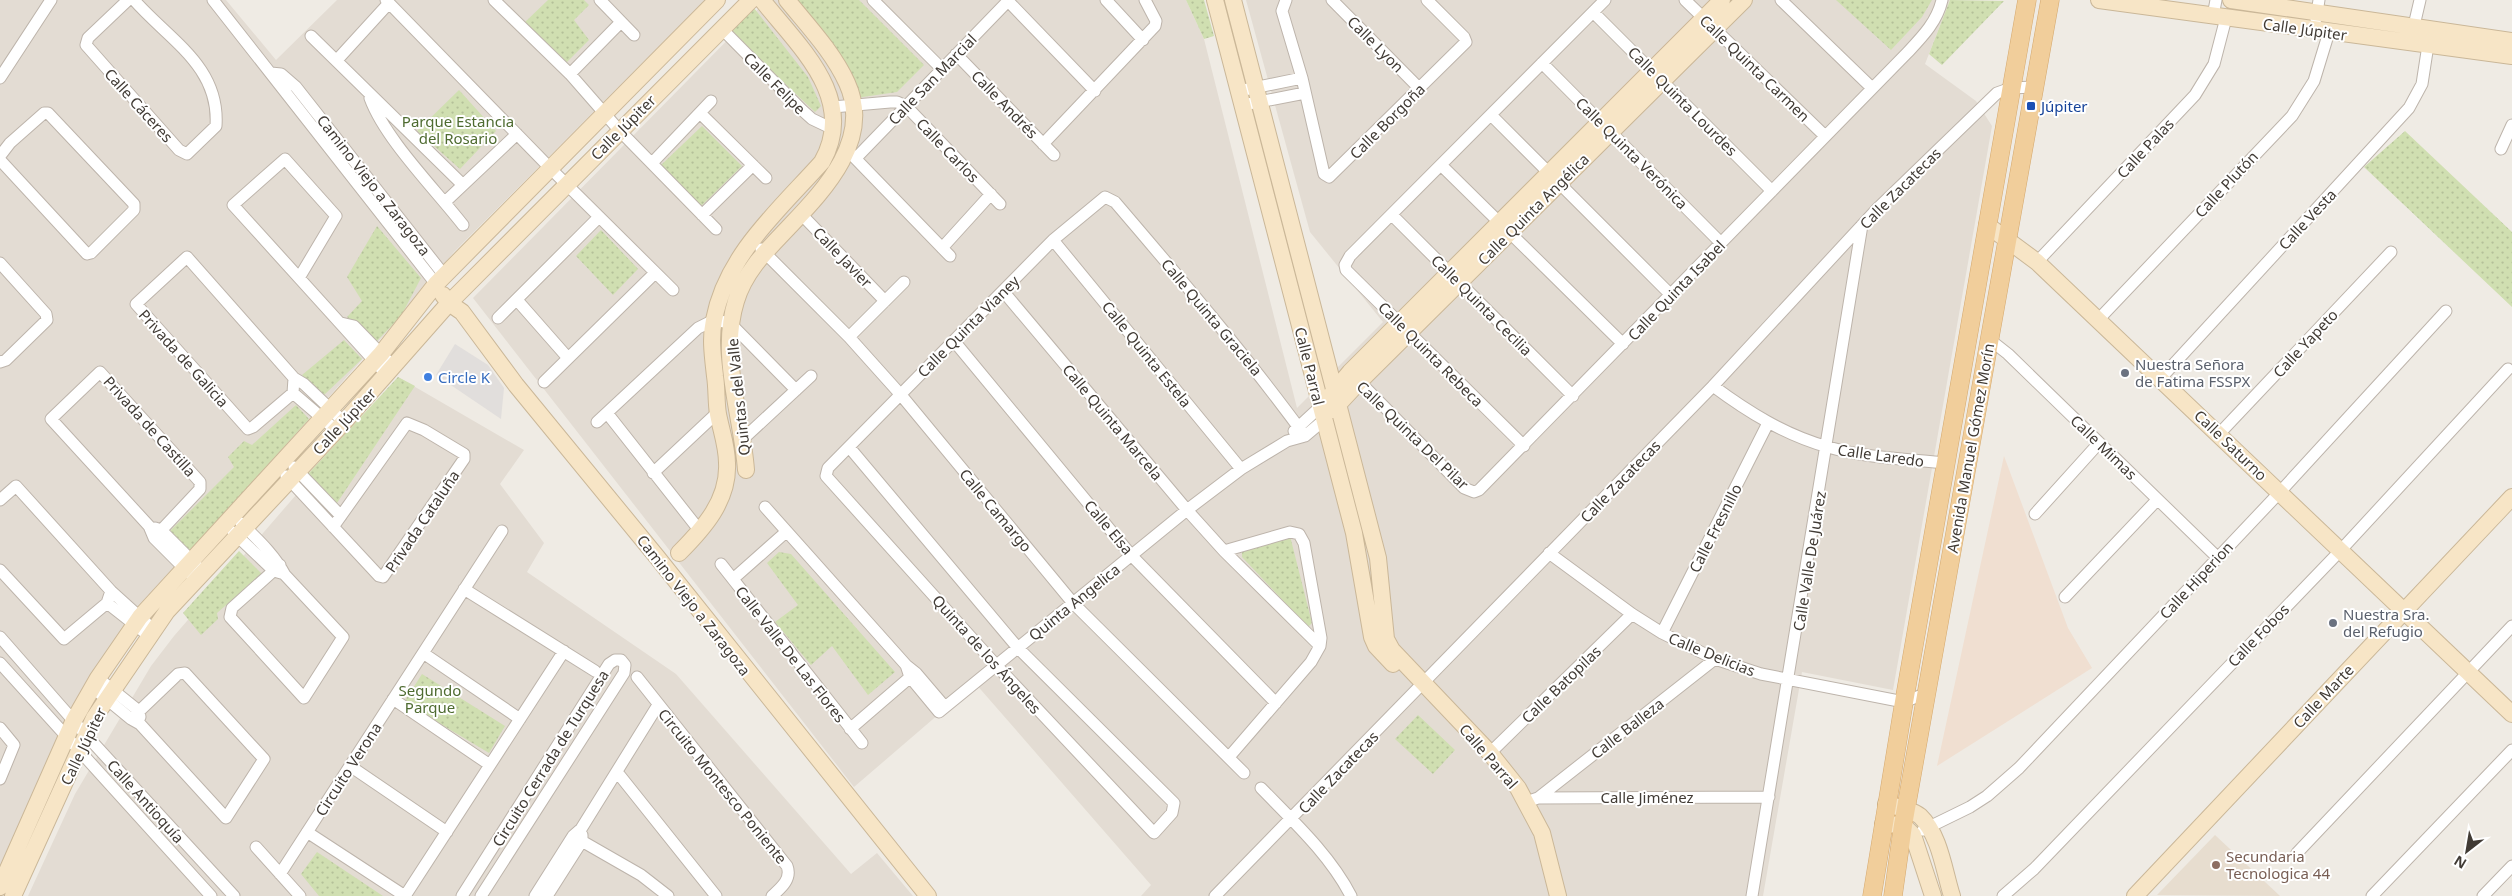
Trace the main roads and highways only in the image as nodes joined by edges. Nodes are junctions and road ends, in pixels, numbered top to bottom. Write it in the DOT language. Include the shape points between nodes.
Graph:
graph roads {
  1 [pos="2016,0"];
  2 [pos="2027,0"];
  3 [pos="2050,0"];
  4 [pos="2023,25"];
  5 [pos="1872,896"];
  6 [pos="1893,896"];
  1 -- 4 [label="main road"];
  2 -- 4 [label="main road, Avenida Manuel Gómez Morín"];
  3 -- 6 [label="main road, Avenida Manuel Gómez Morín"];
  4 -- 5 [label="main road, Avenida Manuel Gómez Morín"];
}
